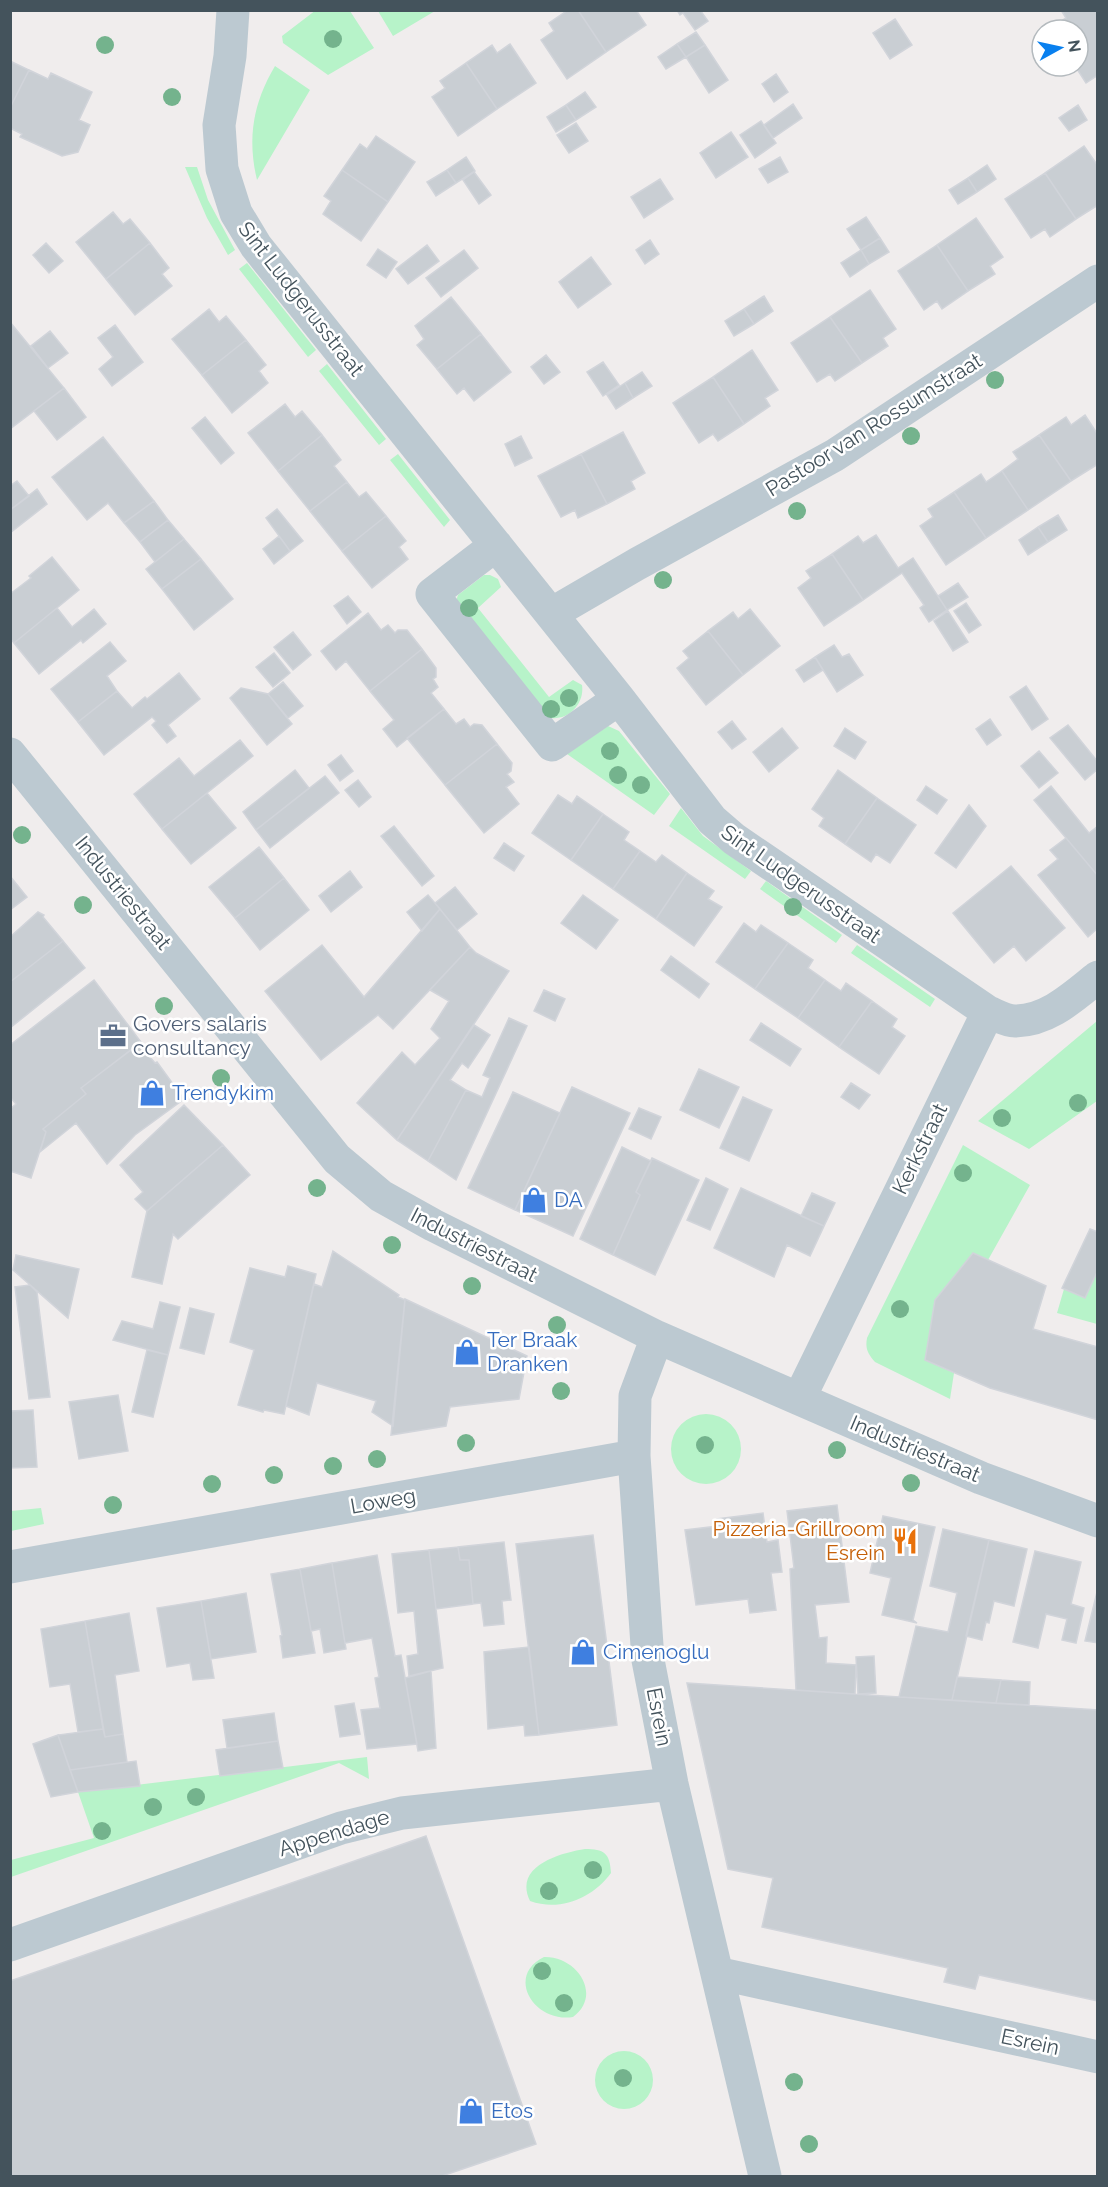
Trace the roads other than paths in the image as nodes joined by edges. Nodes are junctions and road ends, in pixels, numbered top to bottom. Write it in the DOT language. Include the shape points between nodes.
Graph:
graph roads {
  1 [pos="233,10"];
  2 [pos="1098,281"];
  3 [pos="496,545"];
  4 [pos="551,614"];
  5 [pos="619,699"];
  6 [pos="10,754"];
  7 [pos="1098,977"];
  8 [pos="988,1012"];
  9 [pos="657,1337"];
  10 [pos="799,1399"];
  11 [pos="634,1456"];
  12 [pos="1098,1521"];
  13 [pos="10,1567"];
  14 [pos="672,1784"];
  15 [pos="10,1945"];
  16 [pos="717,1973"];
  17 [pos="1098,2057"];
  18 [pos="765,2176"];
  1 -- 3 [label="street, Sint Ludgerusstraat" via="219,125 222,169 236,213 256,246"];
  2 -- 4 [label="street, Pastoor van Rossumstraat" via="835,454"];
  3 -- 4 [label="street, Sint Ludgerusstraat"];
  3 -- 5 [label="street" via="432,594 552,745"];
  4 -- 5 [label="street, Sint Ludgerusstraat"];
  5 -- 8 [label="street, Sint Ludgerusstraat" via="712,820 734,839"];
  6 -- 9 [label="street, Industriestraat" via="337,1159 381,1196 433,1225"];
  7 -- 8 [label="street" via="1065,1004 1034,1018 1013,1021"];
  8 -- 10 [label="street, Kerkstraat"];
  9 -- 10 [label="street, Industriestraat"];
  9 -- 11 [label="street" via="635,1396"];
  10 -- 12 [label="street, Industriestraat" via="981,1478"];
  11 -- 13 [label="street, Loweg"];
  11 -- 14 [label="street, Esrein" via="648,1660"];
  14 -- 15 [label="street, Appendage" via="392,1815 341,1828"];
  14 -- 16 [label="street, Esrein"];
  16 -- 17 [label="street, Esrein"];
  16 -- 18 [label="street, Esrein"];
}
